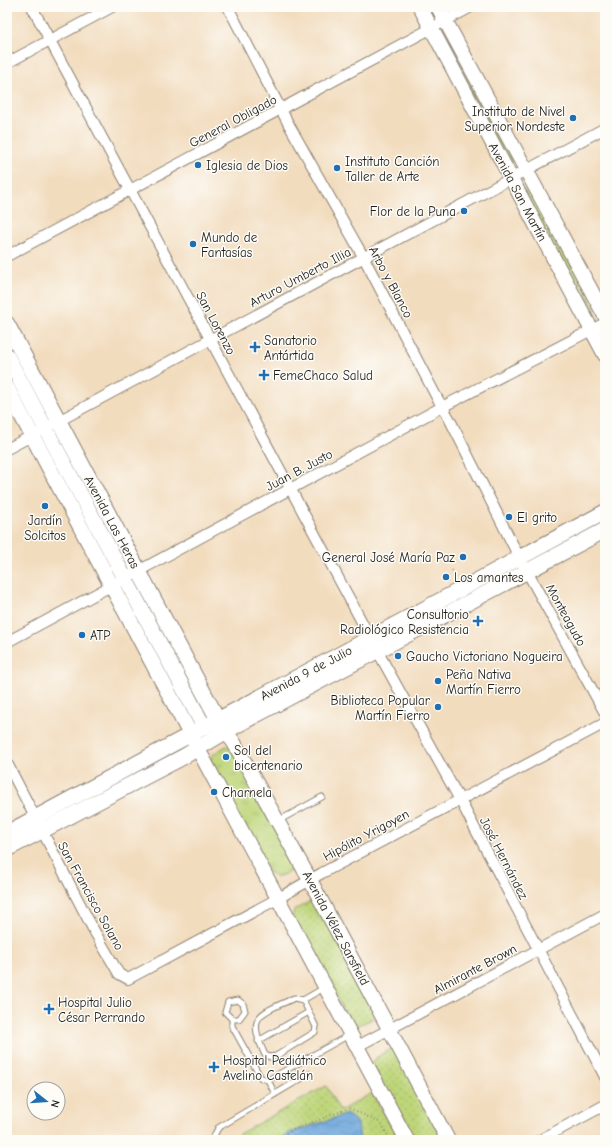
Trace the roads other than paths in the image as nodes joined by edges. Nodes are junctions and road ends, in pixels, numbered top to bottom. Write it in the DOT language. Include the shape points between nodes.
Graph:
graph roads {
  1 [pos="32,7"];
  2 [pos="112,7"];
  3 [pos="228,7"];
  4 [pos="420,7"];
  5 [pos="438,7"];
  6 [pos="471,7"];
  7 [pos="445,21"];
  8 [pos="432,29"];
  9 [pos="50,40"];
  10 [pos="7,63"];
  11 [pos="282,110"];
  12 [pos="605,128"];
  13 [pos="526,171"];
  14 [pos="511,179"];
  15 [pos="131,190"];
  16 [pos="7,256"];
  17 [pos="364,258"];
  18 [pos="605,316"];
  19 [pos="605,323"];
  20 [pos="7,324"];
  21 [pos="592,331"];
  22 [pos="210,340"];
  23 [pos="7,356"];
  24 [pos="605,356"];
  25 [pos="7,388"];
  26 [pos="442,408"];
  27 [pos="46,428"];
  28 [pos="7,449"];
  29 [pos="291,490"];
  30 [pos="605,512"];
  31 [pos="605,530"];
  32 [pos="519,557"];
  33 [pos="137,570"];
  34 [pos="527,572"];
  35 [pos="124,578"];
  36 [pos="110,585"];
  37 [pos="371,639"];
  38 [pos="7,642"];
  39 [pos="378,652"];
  40 [pos="605,713"];
  41 [pos="605,723"];
  42 [pos="216,727"];
  43 [pos="191,735"];
  44 [pos="198,749"];
  45 [pos="7,763"];
  46 [pos="322,797"];
  47 [pos="460,800"];
  48 [pos="278,821"];
  49 [pos="38,825"];
  50 [pos="7,833"];
  51 [pos="7,849"];
  52 [pos="310,880"];
  53 [pos="277,899"];
  54 [pos="605,914"];
  55 [pos="538,951"];
  56 [pos="119,974"];
  57 [pos="324,987"];
  58 [pos="303,1000"];
  59 [pos="309,1012"];
  60 [pos="232,1019"];
  61 [pos="389,1030"];
  62 [pos="258,1040"];
  63 [pos="353,1041"];
  64 [pos="309,1074"];
  65 [pos="605,1077"];
  66 [pos="268,1080"];
  67 [pos="275,1094"];
  68 [pos="605,1105"];
  69 [pos="212,1140"];
  70 [pos="407,1140"];
  71 [pos="448,1140"];
  72 [pos="540,1140"];
  1 -- 9 [label="street, San Lorenzo"];
  2 -- 9 [label="street"];
  3 -- 11 [label="street, Arbo y Blanco"];
  4 -- 8 [label="main road, Avenida San Martín"];
  5 -- 7 [label="main road, Avenida San Martín"];
  6 -- 7 [label="street, General Obligado"];
  7 -- 8 [label="street, General Obligado"];
  7 -- 13 [label="main road, Avenida San Martín"];
  8 -- 11 [label="street, General Obligado"];
  8 -- 14 [label="main road, Avenida San Martín"];
  9 -- 10 [label="street"];
  9 -- 15 [label="street, San Lorenzo"];
  11 -- 15 [label="street, General Obligado"];
  11 -- 17 [label="street, Arbo y Blanco"];
  12 -- 13 [label="street, Arturo Umberto Illia"];
  13 -- 14 [label="street, Arturo Umberto Illia"];
  13 -- 18 [label="main road, Avenida San Martín"];
  14 -- 17 [label="street, Arturo Umberto Illia"];
  14 -- 21 [label="main road, Avenida San Martín"];
  15 -- 16 [label="street, General Obligado"];
  15 -- 22 [label="street, San Lorenzo"];
  17 -- 22 [label="street, Arturo Umberto Illia"];
  17 -- 26 [label="street, Arbo y Blanco"];
  19 -- 21 [label="street, Juan B. Justo"];
  20 -- 27 [label="main road, Avenida Las Heras"];
  21 -- 24 [label="main road, Avenida San Martín"];
  21 -- 26 [label="street, Juan B. Justo"];
  22 -- 27 [label="street, Arturo Umberto Illia"];
  22 -- 29 [label="street, San Lorenzo"];
  23 -- 27 [label="main road, Avenida Las Heras"];
  25 -- 27 [label="main road, Avenida Las Heras"];
  26 -- 29 [label="street, Juan B. Justo"];
  26 -- 32 [label="street, Arbo y Blanco"];
  27 -- 28 [label="street, Arturo Umberto Illia"];
  27 -- 33 [label="main road, Avenida Las Heras"];
  27 -- 35 [label="main road, Avenida Las Heras"];
  27 -- 36 [label="main road, Avenida Las Heras"];
  29 -- 33 [label="street, Juan B. Justo"];
  29 -- 37 [label="street, San Lorenzo"];
  30 -- 32 [label="main road, Avenida 9 de Julio"];
  31 -- 34 [label="main road, Avenida 9 de Julio"];
  32 -- 34 [label="street, Arbo y Blanco"];
  32 -- 37 [label="main road, Avenida 9 de Julio"];
  33 -- 35 [label="street, Juan B. Justo"];
  33 -- 42 [label="main road, Avenida Las Heras"];
  34 -- 39 [label="main road, Avenida 9 de Julio"];
  34 -- 40 [label="street, Monteagudo"];
  35 -- 36 [label="street, Juan B. Justo"];
  35 -- 42 [label="main road, Avenida Las Heras"];
  36 -- 38 [label="street, Juan B. Justo"];
  36 -- 43 [label="main road, Avenida Las Heras"];
  37 -- 39 [label="street, San Lorenzo"];
  37 -- 42 [label="main road, Avenida 9 de Julio"];
  39 -- 42 [label="main road, Avenida 9 de Julio"];
  39 -- 47 [label="street, José Hernández"];
  41 -- 47 [label="street, Hipólito Yrigoyen"];
  42 -- 43 [label="main road, Avenida 9 de Julio"];
  42 -- 44 [label="main road, Avenida 9 de Julio"];
  42 -- 48 [label="main road, Avenida Vélez Sarsfield" via="233,741"];
  43 -- 44 [label="main road, Avenida Las Heras"];
  43 -- 49 [label="main road, Avenida 9 de Julio"];
  44 -- 49 [label="main road, Avenida 9 de Julio"];
  44 -- 53 [label="main road"];
  45 -- 49 [label="street, San Francisco Solano"];
  46 -- 48 [label="lane"];
  47 -- 52 [label="street, Hipólito Yrigoyen"];
  47 -- 55 [label="street, José Hernández"];
  48 -- 52 [label="main road, Avenida Vélez Sarsfield"];
  49 -- 50 [label="main road, Avenida 9 de Julio"];
  49 -- 51 [label="main road, Avenida 9 de Julio"];
  49 -- 56 [label="street, San Francisco Solano"];
  52 -- 53 [label="street, Hipólito Yrigoyen"];
  52 -- 61 [label="main road, Avenida Vélez Sarsfield"];
  53 -- 56 [label="street, Hipólito Yrigoyen" via="128,979"];
  53 -- 57 [label="main road"];
  54 -- 55 [label="street, Almirante Brown"];
  55 -- 61 [label="street, Almirante Brown"];
  55 -- 65 [label="street, José Hernández"];
  57 -- 58 [label="lane"];
  57 -- 63 [label="main road"];
  58 -- 59 [label="lane"];
  58 -- 62 [label="lane" via="294,998 261,1015 256,1022"];
  59 -- 62 [label="lane"];
  59 -- 62 [label="lane" via="316,1027 315,1032 276,1056 265,1055"];
  60 -- 66 [label="lane" via="232,1026 261,1078"];
  61 -- 63 [label="street, Almirante Brown"];
  61 -- 71 [label="main road, Avenida Vélez Sarsfield"];
  63 -- 66 [label="lane"];
  63 -- 70 [label="main road"];
  64 -- 67 [label="lane"];
  66 -- 67 [label="lane"];
  67 -- 69 [label="lane" via="218,1128"];
  68 -- 72 [label="street"];
}
